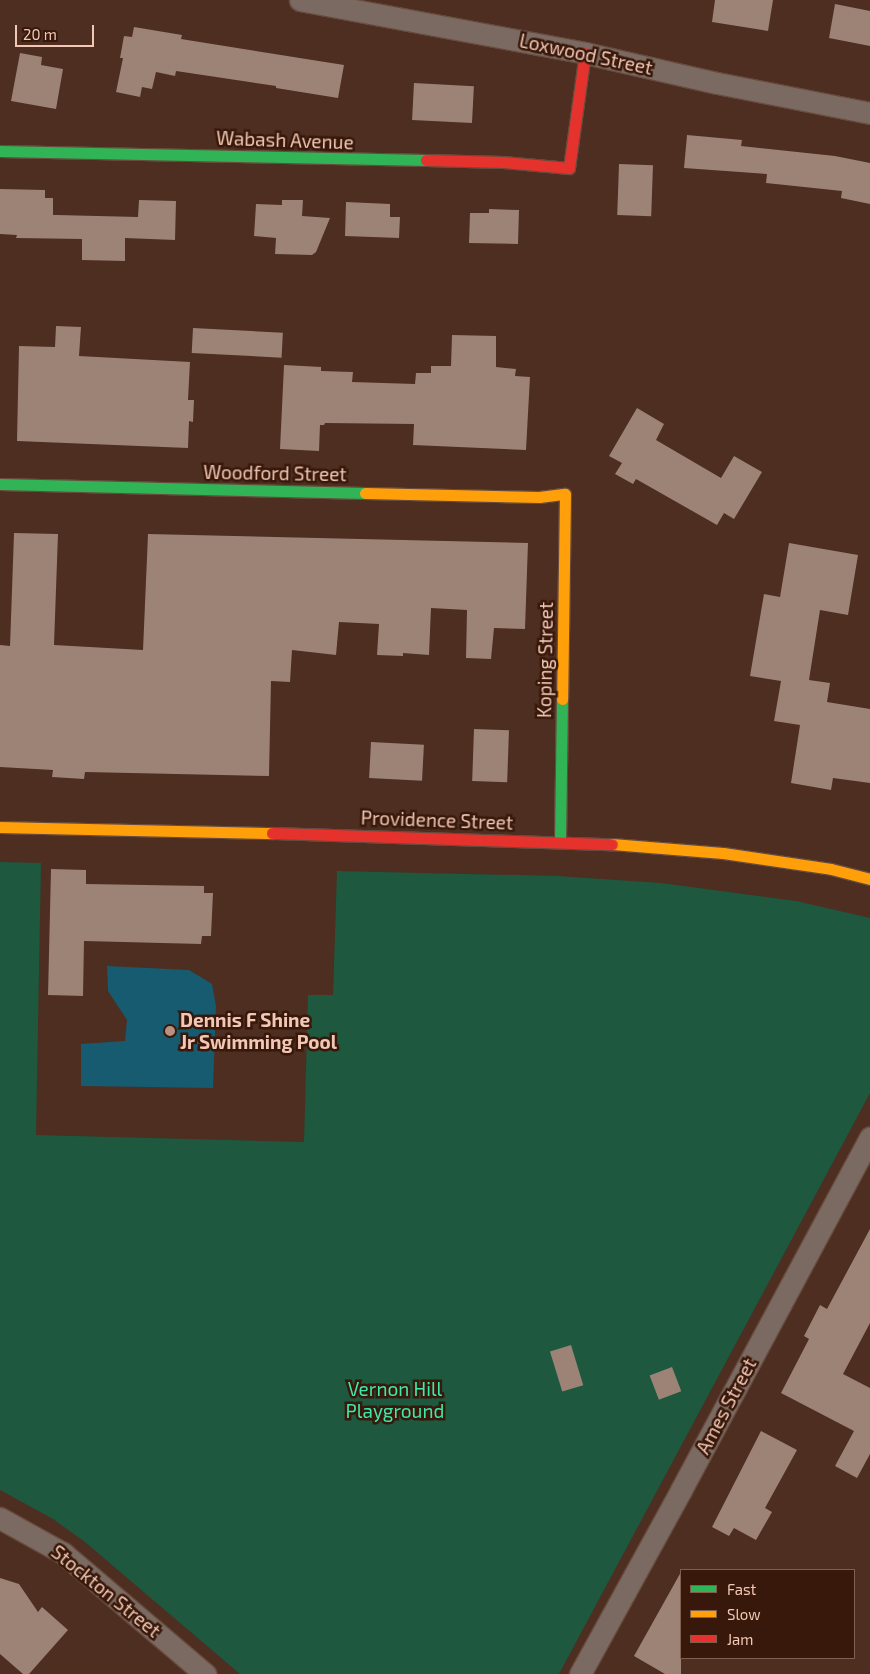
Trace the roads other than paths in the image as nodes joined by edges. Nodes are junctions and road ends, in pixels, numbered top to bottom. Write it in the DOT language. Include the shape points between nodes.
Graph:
graph roads {
  1 [pos="300,0"];
  2 [pos="585,53"];
  3 [pos="870,113"];
  4 [pos="0,152"];
  5 [pos="0,484"];
  6 [pos="550,496"];
  7 [pos="0,827"];
  8 [pos="560,842"];
  9 [pos="870,879"];
  10 [pos="870,1138"];
  11 [pos="0,1518"];
  12 [pos="205,1674"];
  13 [pos="580,1674"];
  1 -- 2 [label="street, Loxwood Street"];
  2 -- 3 [label="street, Loxwood Street"];
  2 -- 4 [label="street, Wabash Avenue" via="568,168 503,162"];
  5 -- 6 [label="street, Woodford Street"];
  6 -- 8 [label="street, Koping Street" via="565,494"];
  7 -- 8 [label="street, Providence Street"];
  8 -- 9 [label="street, Providence Street" via="723,853 831,869"];
  10 -- 13 [label="street, Ames Street"];
  11 -- 12 [label="street, Stockton Street" via="63,1553"];
}
